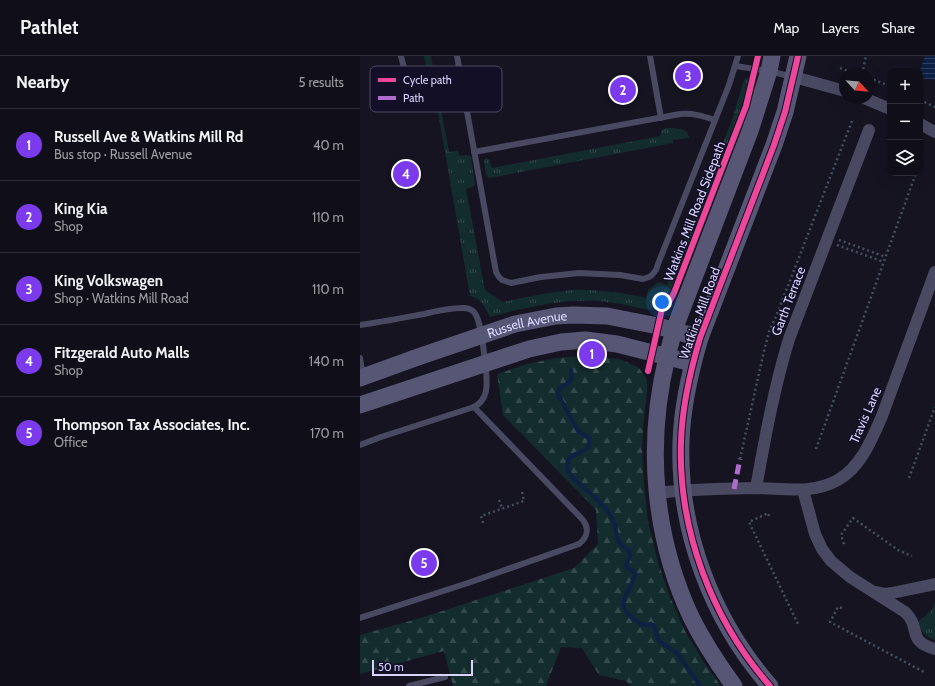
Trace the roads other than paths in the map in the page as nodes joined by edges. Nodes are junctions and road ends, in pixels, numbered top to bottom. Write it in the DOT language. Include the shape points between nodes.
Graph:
graph roads {
  1 [pos="402,56"];
  2 [pos="457,56"];
  3 [pos="650,56"];
  4 [pos="738,56"];
  5 [pos="798,56"];
  6 [pos="769,63"];
  7 [pos="404,66"];
  8 [pos="459,66"];
  9 [pos="735,66"];
  10 [pos="794,77"];
  11 [pos="839,89"];
  12 [pos="875,103"];
  13 [pos="887,108"];
  14 [pos="467,112"];
  15 [pos="661,118"];
  16 [pos="715,120"];
  17 [pos="923,126"];
  18 [pos="869,130"];
  19 [pos="935,132"];
  20 [pos="474,152"];
  21 [pos="935,272"];
  22 [pos="360,325"];
  23 [pos="674,330"];
  24 [pos="481,336"];
  25 [pos="700,338"];
  26 [pos="667,357"];
  27 [pos="360,358"];
  28 [pos="485,363"];
  29 [pos="692,363"];
  30 [pos="362,377"];
  31 [pos="360,405"];
  32 [pos="474,407"];
  33 [pos="360,445"];
  34 [pos="756,488"];
  35 [pos="683,490"];
  36 [pos="803,490"];
  37 [pos="657,493"];
  38 [pos="935,584"];
  39 [pos="868,589"];
  40 [pos="360,618"];
  41 [pos="935,649"];
  42 [pos="445,676"];
  43 [pos="409,686"];
  44 [pos="734,686"];
  45 [pos="770,686"];
  1 -- 7 [label="lane"];
  2 -- 8 [label="lane"];
  3 -- 15 [label="lane"];
  4 -- 9 [label="lane"];
  5 -- 10 [label="street, Watkins Mill Road"];
  6 -- 9 [label="lane"];
  6 -- 10 [label="lane"];
  6 -- 23 [label="street, Watkins Mill Road" via="750,131"];
  9 -- 16 [label="lane"];
  10 -- 11 [label="street"];
  10 -- 25 [label="street, Watkins Mill Road" via="774,146"];
  12 -- 13 [label="street"];
  14 -- 20 [label="lane"];
  15 -- 16 [label="lane" via="693,114"];
  15 -- 20 [label="lane"];
  16 -- 20 [label="lane" via="656,270 643,279 613,274 579,273 511,283 498,277"];
  17 -- 19 [label="street"];
  18 -- 34 [label="street, Garth Terrace" via="782,360"];
  21 -- 36 [label="street, Travis Lane" via="882,416 862,456 851,470 838,480 822,487"];
  22 -- 24 [label="lane" via="464,308 471,310 476,316"];
  23 -- 24 [label="street, Russell Avenue" via="607,316 573,315 515,324"];
  23 -- 25 [label="street, Russell Avenue"];
  23 -- 26 [label="street, Watkins Mill Road"];
  24 -- 28 [label="lane"];
  24 -- 30 [label="street, Russell Avenue"];
  25 -- 29 [label="street, Watkins Mill Road"];
  26 -- 28 [label="street, Russell Avenue" via="617,344 585,340 529,349"];
  26 -- 29 [label="street, Russell Avenue"];
  26 -- 37 [label="street, Watkins Mill Road" via="656,432"];
  27 -- 30 [label="lane"];
  28 -- 31 [label="street, Russell Avenue"];
  28 -- 32 [label="lane" via="486,391 481,402"];
  29 -- 35 [label="street, Watkins Mill Road" via="681,442"];
  32 -- 33 [label="lane"];
  32 -- 40 [label="lane" via="584,522 587,529 585,539 580,544"];
  34 -- 35 [label="street, Travis Lane"];
  34 -- 36 [label="street, Travis Lane"];
  35 -- 37 [label="street, Travis Lane"];
  35 -- 45 [label="street, Watkins Mill Road" via="693,543 713,598 742,651"];
  36 -- 39 [label="street" via="815,534 827,557 839,569"];
  37 -- 44 [label="street, Watkins Mill Road" via="667,552 677,583 704,642"];
  38 -- 39 [label="street" via="892,593"];
  39 -- 41 [label="street" via="908,616 919,642"];
  42 -- 43 [label="lane"];
}
